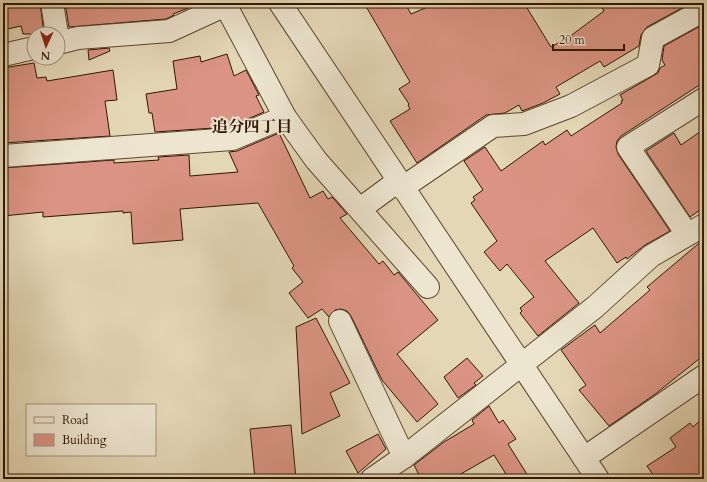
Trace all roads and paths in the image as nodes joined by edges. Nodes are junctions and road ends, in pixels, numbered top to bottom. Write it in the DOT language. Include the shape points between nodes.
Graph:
graph roads {
  1 [pos="52,3"];
  2 [pos="280,3"];
  3 [pos="228,4"];
  4 [pos="704,10"];
  5 [pos="56,26"];
  6 [pos="66,40"];
  7 [pos="26,50"];
  8 [pos="3,55"];
  9 [pos="704,99"];
  10 [pos="284,117"];
  11 [pos="3,156"];
  12 [pos="400,184"];
  13 [pos="360,209"];
  14 [pos="696,230"];
  15 [pos="428,287"];
  16 [pos="340,321"];
  17 [pos="521,364"];
  18 [pos="704,376"];
  19 [pos="404,457"];
  20 [pos="584,458"];
  21 [pos="372,479"];
  22 [pos="598,479"];
  1 -- 5 [label="street"];
  2 -- 12 [label="street"];
  3 -- 6 [label="street" via="170,31"];
  3 -- 10 [label="street"];
  4 -- 12 [label="street" via="653,38 648,66 571,106 524,124 493,126"];
  7 -- 8 [label="street"];
  9 -- 14 [label="street" via="628,147"];
  10 -- 11 [label="street" via="232,139"];
  10 -- 13 [label="street" via="316,160"];
  12 -- 13 [label="street"];
  12 -- 17 [label="street"];
  13 -- 15 [label="street"];
  14 -- 17 [label="street" via="651,256 595,307"];
  16 -- 19 [label="street"];
  17 -- 19 [label="street"];
  17 -- 20 [label="street"];
  18 -- 20 [label="street"];
  19 -- 21 [label="street"];
  20 -- 22 [label="street"];
}
